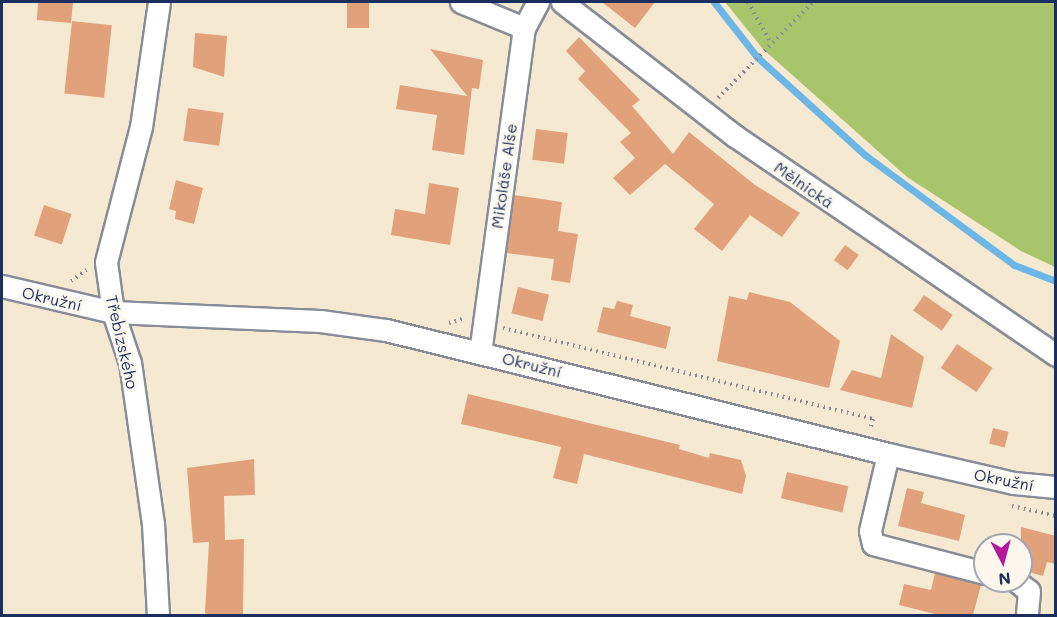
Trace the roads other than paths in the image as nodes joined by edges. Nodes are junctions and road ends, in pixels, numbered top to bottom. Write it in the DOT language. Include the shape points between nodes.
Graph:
graph roads {
  1 [pos="159,2"];
  2 [pos="461,2"];
  3 [pos="538,2"];
  4 [pos="562,2"];
  5 [pos="524,28"];
  6 [pos="2,286"];
  7 [pos="113,312"];
  8 [pos="480,353"];
  9 [pos="1056,355"];
  10 [pos="888,454"];
  11 [pos="1056,487"];
  12 [pos="973,570"];
  13 [pos="1029,593"];
  14 [pos="158,615"];
  15 [pos="1027,615"];
  1 -- 7 [label="street, Třebízského" via="141,127 106,262"];
  2 -- 5 [label="street"];
  3 -- 5 [label="street, Mikoláše Alše"];
  4 -- 9 [label="street, Mělnická" via="705,112 928,273"];
  5 -- 8 [label="street, Mikoláše Alše"];
  6 -- 7 [label="street, Okružní"];
  7 -- 8 [label="street, Okružní" via="320,321 386,330"];
  7 -- 14 [label="street, Třebízského" via="130,363 153,524"];
  8 -- 10 [label="street, Okružní"];
  10 -- 11 [label="street, Okružní"];
  10 -- 12 [label="street" via="870,531 873,544"];
  13 -- 15 [label="street"];
}
